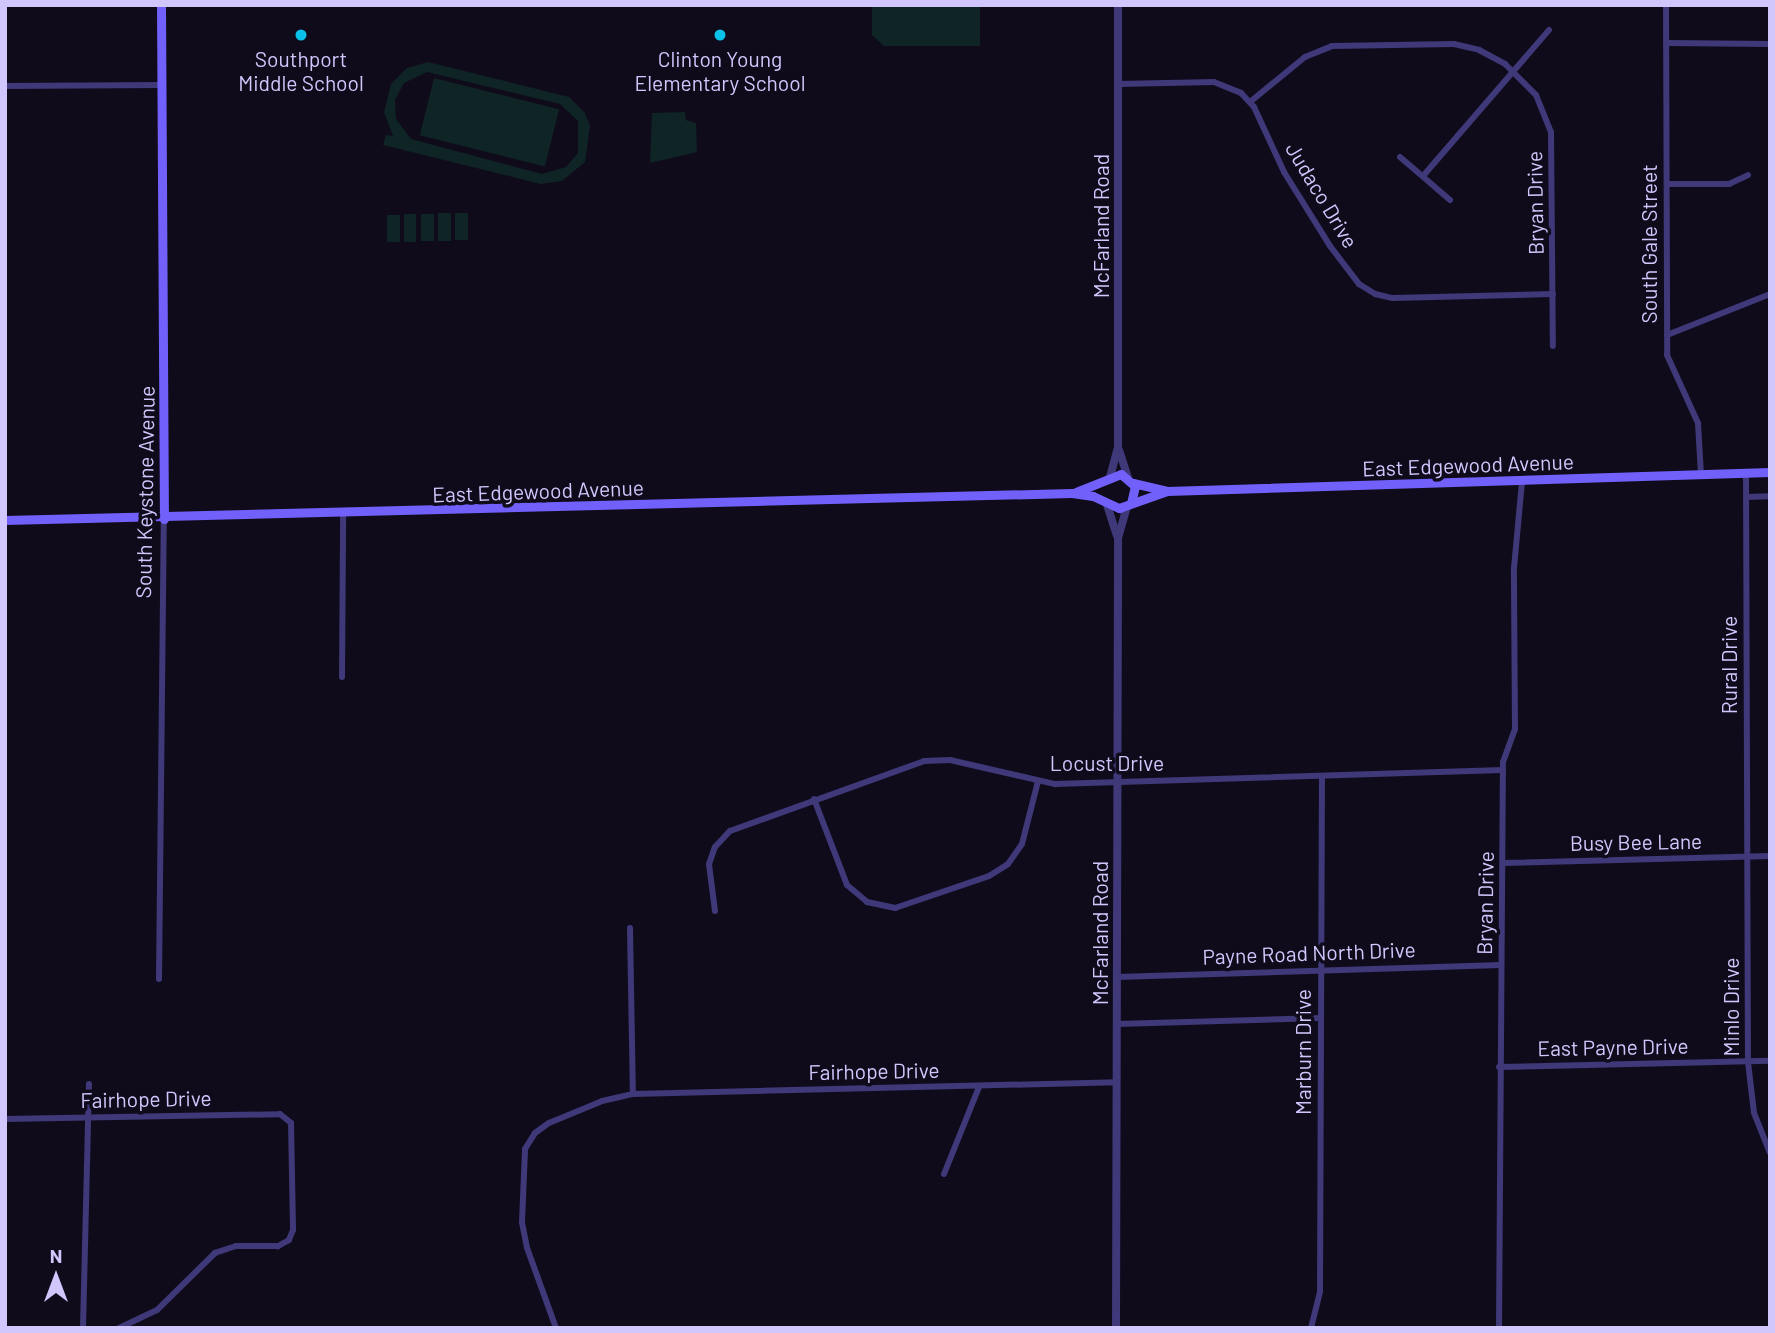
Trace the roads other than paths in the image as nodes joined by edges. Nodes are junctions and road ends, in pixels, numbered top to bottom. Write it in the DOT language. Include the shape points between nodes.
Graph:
graph roads {
  1 [pos="161,5"];
  2 [pos="1118,5"];
  3 [pos="1666,5"];
  4 [pos="1549,30"];
  5 [pos="1666,43"];
  6 [pos="1770,44"];
  7 [pos="1514,71"];
  8 [pos="1118,84"];
  9 [pos="161,85"];
  10 [pos="5,86"];
  11 [pos="1250,102"];
  12 [pos="1400,157"];
  13 [pos="1748,175"];
  14 [pos="1423,176"];
  15 [pos="1667,184"];
  16 [pos="1450,200"];
  17 [pos="1553,294"];
  18 [pos="1770,294"];
  19 [pos="1667,335"];
  20 [pos="1553,345"];
  21 [pos="1118,447"];
  22 [pos="1770,472"];
  23 [pos="1746,473"];
  24 [pos="1701,476"];
  25 [pos="1107,479"];
  26 [pos="1131,480"];
  27 [pos="1522,481"];
  28 [pos="1167,491"];
  29 [pos="1072,493"];
  30 [pos="1770,496"];
  31 [pos="1746,497"];
  32 [pos="1106,503"];
  33 [pos="1129,504"];
  34 [pos="343,513"];
  35 [pos="164,519"];
  36 [pos="5,520"];
  37 [pos="1118,538"];
  38 [pos="342,677"];
  39 [pos="1503,770"];
  40 [pos="1322,776"];
  41 [pos="1038,781"];
  42 [pos="1118,782"];
  43 [pos="814,799"];
  44 [pos="1770,856"];
  45 [pos="1747,857"];
  46 [pos="1503,863"];
  47 [pos="715,911"];
  48 [pos="630,928"];
  49 [pos="1501,965"];
  50 [pos="1321,970"];
  51 [pos="1117,977"];
  52 [pos="159,979"];
  53 [pos="1321,1018"];
  54 [pos="1117,1024"];
  55 [pos="1770,1061"];
  56 [pos="1748,1062"];
  57 [pos="1499,1067"];
  58 [pos="1117,1082"];
  59 [pos="89,1084"];
  60 [pos="979,1087"];
  61 [pos="632,1094"];
  62 [pos="86,1117"];
  63 [pos="5,1119"];
  64 [pos="1770,1153"];
  65 [pos="944,1174"];
  66 [pos="83,1328"];
  67 [pos="119,1328"];
  68 [pos="556,1328"];
  69 [pos="1116,1328"];
  70 [pos="1311,1328"];
  71 [pos="1499,1328"];
  1 -- 9 [label="main road, South Keystone Avenue"];
  2 -- 8 [label="street, McFarland Road"];
  3 -- 5 [label="street, South Gale Street"];
  4 -- 7 [label="street"];
  5 -- 6 [label="street"];
  5 -- 15 [label="street, South Gale Street"];
  7 -- 11 [label="street, Bryan Drive" via="1486,53 1454,44 1332,46 1305,57"];
  7 -- 14 [label="street"];
  7 -- 17 [label="street, Bryan Drive" via="1536,95 1551,132"];
  8 -- 11 [label="street" via="1214,82 1233,88"];
  8 -- 21 [label="street, McFarland Road"];
  9 -- 10 [label="street"];
  9 -- 35 [label="main road, South Keystone Avenue"];
  11 -- 17 [label="street, Judaco Drive" via="1284,172 1323,235 1356,281 1376,295"];
  12 -- 14 [label="street"];
  13 -- 15 [label="street" via="1729,184"];
  14 -- 16 [label="street"];
  15 -- 19 [label="street, South Gale Street"];
  17 -- 20 [label="street, Bryan Drive"];
  18 -- 19 [label="street"];
  19 -- 24 [label="street, South Gale Street" via="1670,365 1700,429"];
  21 -- 25 [label="street, McFarland Road"];
  21 -- 26 [label="street, McFarland Road"];
  22 -- 23 [label="main road, East Edgewood Avenue"];
  23 -- 24 [label="main road, East Edgewood Avenue"];
  23 -- 31 [label="street, Rural Drive"];
  24 -- 27 [label="main road, East Edgewood Avenue"];
  25 -- 26 [label="main road, East Edgewood Avenue"];
  25 -- 29 [label="main road, East Edgewood Avenue"];
  25 -- 32 [label="main road" via="1101,489"];
  26 -- 28 [label="main road, East Edgewood Avenue"];
  26 -- 33 [label="main road"];
  27 -- 28 [label="main road, East Edgewood Avenue"];
  27 -- 39 [label="street, Bryan Drive" via="1514,568 1515,725"];
  28 -- 33 [label="main road, East Edgewood Avenue"];
  29 -- 32 [label="main road, East Edgewood Avenue"];
  29 -- 34 [label="main road, East Edgewood Avenue"];
  30 -- 31 [label="street"];
  31 -- 45 [label="street, Rural Drive"];
  32 -- 33 [label="main road, East Edgewood Avenue"];
  32 -- 37 [label="street, McFarland Road"];
  33 -- 37 [label="street, McFarland Road"];
  34 -- 35 [label="main road, East Edgewood Avenue"];
  34 -- 38 [label="street"];
  35 -- 36 [label="main road, East Edgewood Avenue"];
  35 -- 52 [label="street, South Keystone Avenue"];
  37 -- 42 [label="street, McFarland Road"];
  39 -- 40 [label="street, Locust Drive"];
  39 -- 46 [label="street, Bryan Drive"];
  40 -- 42 [label="street, Locust Drive"];
  40 -- 50 [label="street, Marburn Drive"];
  41 -- 42 [label="street, Locust Drive"];
  41 -- 43 [label="street, Locust Drive" via="950,760 930,760"];
  41 -- 43 [label="street" via="1022,844 1008,864 989,876 895,908 867,902 847,886"];
  42 -- 51 [label="street, McFarland Road"];
  43 -- 47 [label="street, Locust Drive" via="736,827 722,838 708,868"];
  44 -- 45 [label="street, Busy Bee Lane"];
  45 -- 46 [label="street, Busy Bee Lane"];
  45 -- 56 [label="street, Minlo Drive"];
  46 -- 49 [label="street, Bryan Drive"];
  48 -- 61 [label="street"];
  49 -- 50 [label="street, Payne Road North Drive"];
  49 -- 57 [label="street, Bryan Drive"];
  50 -- 51 [label="street, Payne Road North Drive"];
  50 -- 53 [label="street, Marburn Drive"];
  51 -- 54 [label="street, McFarland Road"];
  53 -- 54 [label="street"];
  53 -- 70 [label="street, Marburn Drive" via="1320,1291"];
  54 -- 58 [label="street, McFarland Road"];
  55 -- 56 [label="street, East Payne Drive"];
  56 -- 57 [label="street, East Payne Drive"];
  56 -- 64 [label="street, Minlo Drive" via="1754,1113"];
  57 -- 71 [label="street, Bryan Drive"];
  58 -- 60 [label="street, Fairhope Drive"];
  58 -- 69 [label="street, McFarland Road"];
  59 -- 62 [label="street"];
  60 -- 61 [label="street, Fairhope Drive"];
  60 -- 65 [label="street"];
  61 -- 68 [label="street, Fairhope Drive" via="550,1123 525,1149 524,1237"];
  62 -- 63 [label="street, Fairhope Drive"];
  62 -- 66 [label="street"];
  62 -- 67 [label="street, Fairhope Drive" via="287,1117 293,1130 293,1230 288,1241 278,1246 236,1246 215,1253 162,1306"];
}
